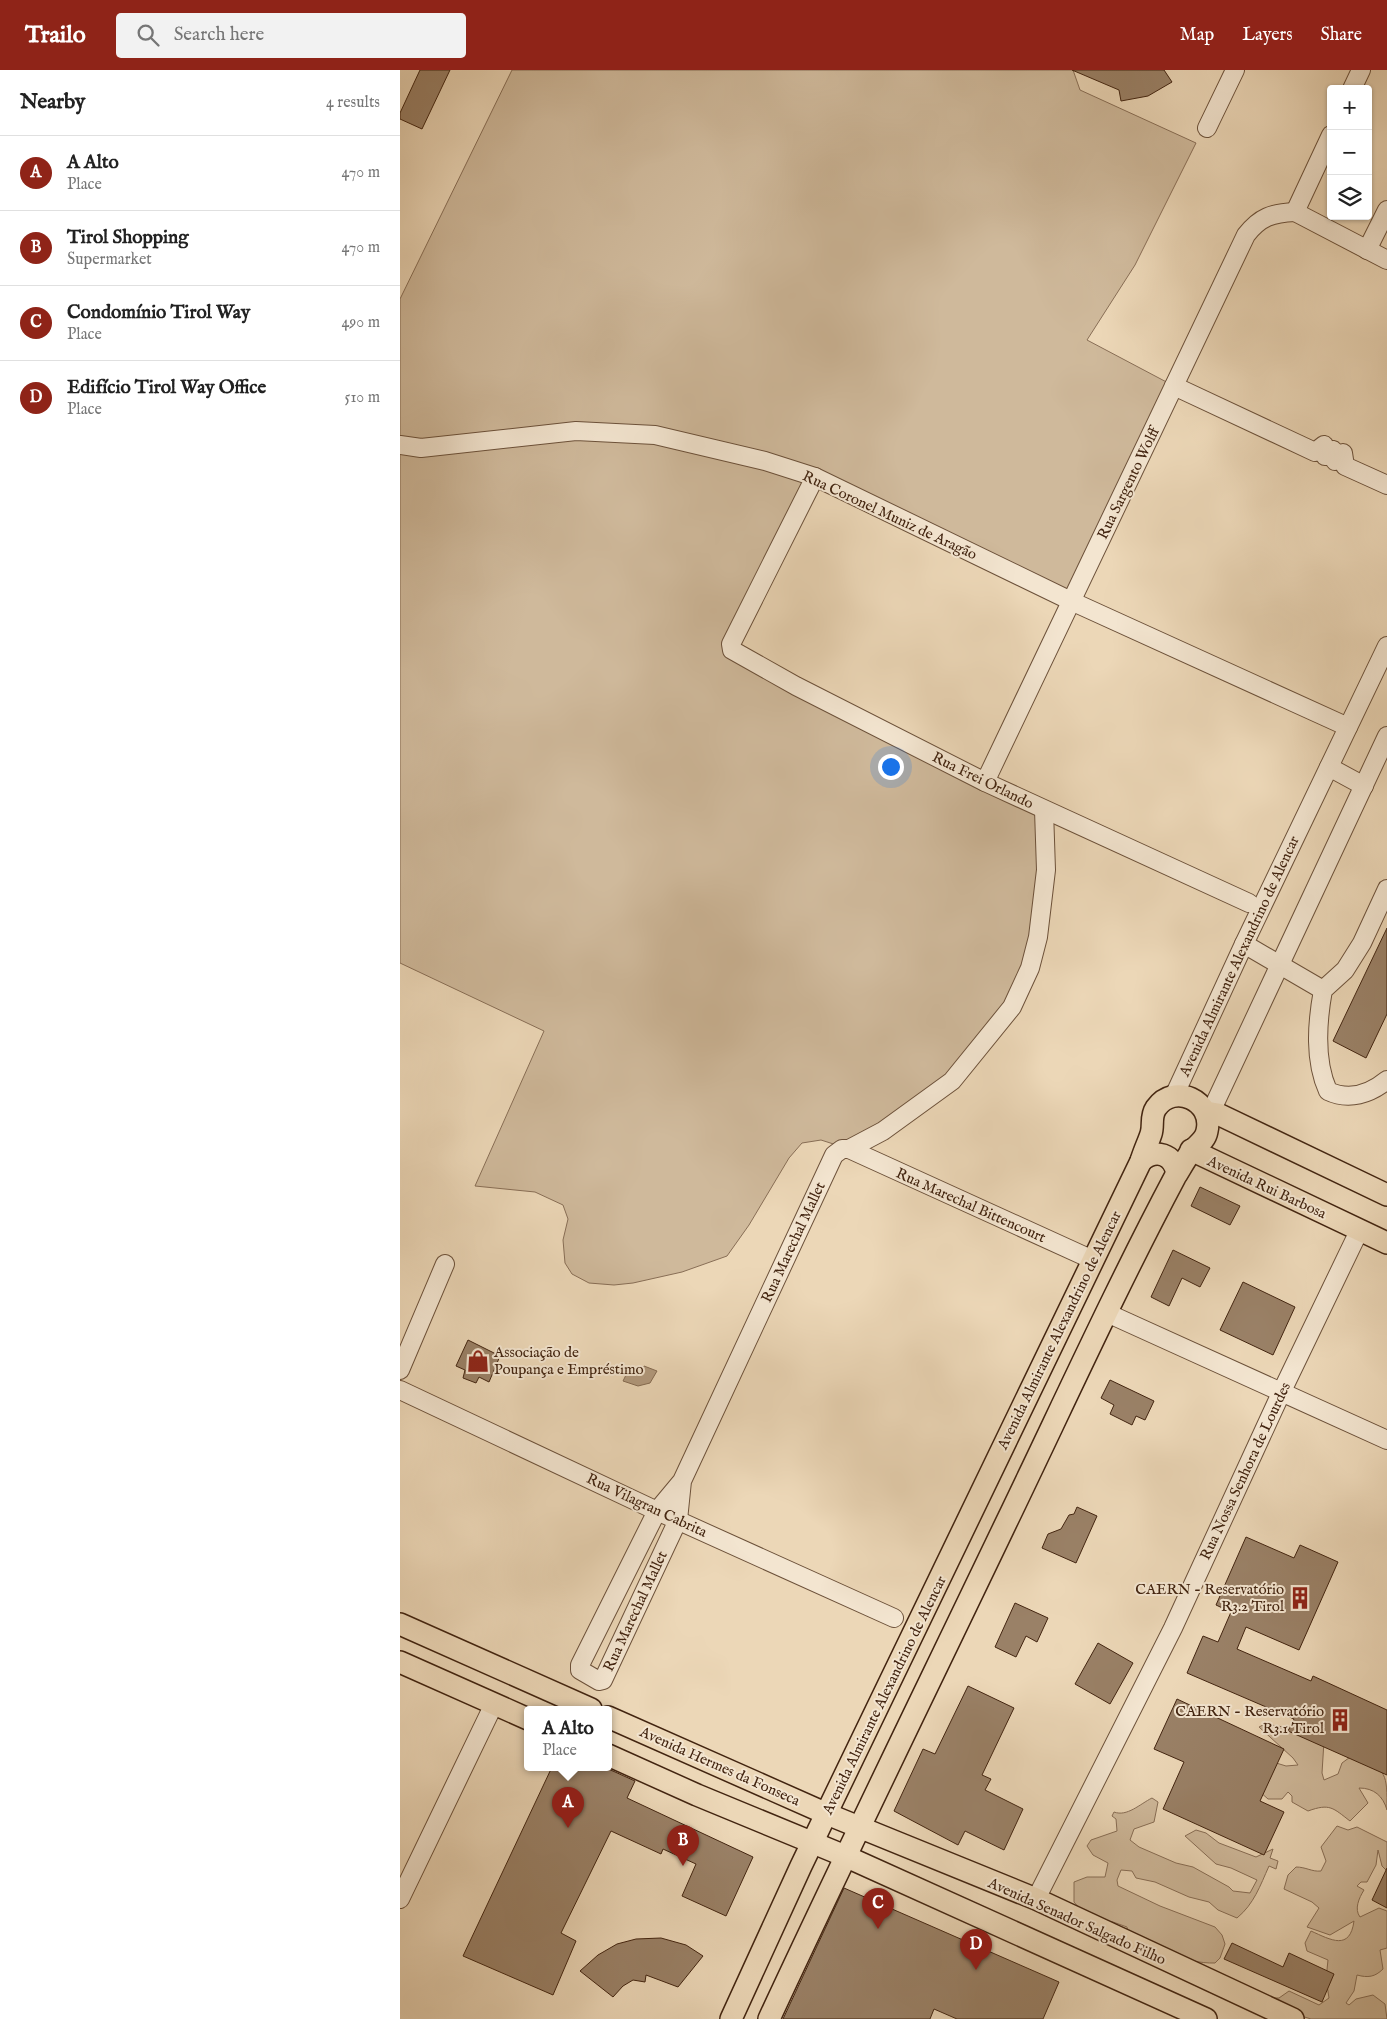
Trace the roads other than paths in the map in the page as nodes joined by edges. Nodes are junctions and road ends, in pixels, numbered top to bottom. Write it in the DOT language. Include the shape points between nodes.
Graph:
graph roads {
  1 [pos="1235,70"];
  2 [pos="1361,70"];
  3 [pos="1354,85"];
  4 [pos="1207,128"];
  5 [pos="1327,144"];
  6 [pos="1387,210"];
  7 [pos="1295,212"];
  8 [pos="1367,250"];
  9 [pos="1387,260"];
  10 [pos="1174,386"];
  11 [pos="400,445"];
  12 [pos="815,477"];
  13 [pos="1387,485"];
  14 [pos="1071,602"];
  15 [pos="1387,646"];
  16 [pos="1348,728"];
  17 [pos="1387,736"];
  18 [pos="1330,766"];
  19 [pos="985,782"];
  20 [pos="1364,786"];
  21 [pos="1044,810"];
  22 [pos="1387,889"];
  23 [pos="1249,903"];
  24 [pos="1244,944"];
  25 [pos="1279,965"];
  26 [pos="1323,990"];
  27 [pos="1387,1080"];
  28 [pos="1174,1096"];
  29 [pos="1206,1112"];
  30 [pos="1152,1133"];
  31 [pos="849,1149"];
  32 [pos="1191,1150"];
  33 [pos="1141,1160"];
  34 [pos="1219,1165"];
  35 [pos="1174,1180"];
  36 [pos="1387,1195"];
  37 [pos="1359,1231"];
  38 [pos="1387,1243"];
  39 [pos="1093,1260"];
  40 [pos="445,1264"];
  41 [pos="1107,1313"];
  42 [pos="400,1370"];
  43 [pos="400,1390"];
  44 [pos="1282,1391"];
  45 [pos="1387,1440"];
  46 [pos="682,1480"];
  47 [pos="657,1511"];
  48 [pos="678,1520"];
  49 [pos="894,1618"];
  50 [pos="400,1624"];
  51 [pos="400,1662"];
  52 [pos="494,1704"];
  53 [pos="584,1706"];
  54 [pos="524,1717"];
  55 [pos="612,1719"];
  56 [pos="612,1757"];
  57 [pos="827,1814"];
  58 [pos="860,1828"];
  59 [pos="813,1842"];
  60 [pos="845,1856"];
  61 [pos="400,1899"];
  62 [pos="1036,1899"];
  63 [pos="731,2019"];
  64 [pos="769,2019"];
  65 [pos="1204,2019"];
  66 [pos="1293,2019"];
  1 -- 4 [label="street"];
  2 -- 3 [label="street"];
  5 -- 7 [label="street"];
  6 -- 8 [label="street"];
  7 -- 8 [label="street"];
  7 -- 10 [label="street, Rua Sargento Wolff" via="1265,216 1246,235"];
  8 -- 9 [label="street"];
  10 -- 13 [label="street" via="1315,452 1324,445 1325,456 1333,450 1335,461 1343,453 1345,466"];
  10 -- 14 [label="street, Rua Sargento Wolff"];
  11 -- 12 [label="street, Rua Coronel Muniz de Aragão" via="421,448 576,432 655,435 765,461"];
  12 -- 14 [label="street, Rua Coronel Muniz de Aragão"];
  12 -- 19 [label="street, Rua Frei Orlando" via="731,647 735,653"];
  14 -- 16 [label="street, Rua Coronel Muniz de Aragão"];
  14 -- 19 [label="street, Rua Sargento Wolff"];
  15 -- 16 [label="street, Avenida Almirante Alexandrino de Alencar"];
  16 -- 18 [label="street, Avenida Almirante Alexandrino de Alencar"];
  17 -- 20 [label="street"];
  18 -- 20 [label="street"];
  18 -- 24 [label="street, Avenida Almirante Alexandrino de Alencar"];
  19 -- 21 [label="street, Rua Frei Orlando"];
  20 -- 25 [label="street"];
  21 -- 23 [label="street, Rua Frei Orlando"];
  21 -- 31 [label="street, Rua Marechal Mallet" via="1046,870 1038,938 1030,968 1012,1007 952,1081 883,1132"];
  22 -- 26 [label="street" via="1345,970"];
  24 -- 25 [label="street"];
  24 -- 28 [label="street, Avenida Almirante Alexandrino de Alencar"];
  25 -- 26 [label="street"];
  25 -- 29 [label="street" via="1215,1103"];
  26 -- 27 [label="street" via="1318,1028 1319,1065 1328,1091 1338,1096 1354,1096 1374,1090"];
  28 -- 29 [label="main road" via="1193,1098"];
  28 -- 30 [label="main road, Avenida Almirante Alexandrino de Alencar" via="1163,1100 1155,1109"];
  29 -- 32 [label="main road" via="1208,1130 1199,1145"];
  29 -- 36 [label="main road" via="1218,1114"];
  30 -- 32 [label="main road, Avenida Rui Barbosa" via="1168,1150 1184,1153"];
  30 -- 33 [label="main road, Avenida Almirante Alexandrino de Alencar"];
  31 -- 39 [label="street, Rua Marechal Bittencourt"];
  31 -- 46 [label="street, Rua Marechal Mallet" via="842,1149 834,1155"];
  32 -- 34 [label="main road, Avenida Rui Barbosa"];
  32 -- 35 [label="main road"];
  33 -- 35 [label="main road" via="1153,1154 1166,1156 1176,1166"];
  33 -- 39 [label="main road, Avenida Almirante Alexandrino de Alencar"];
  34 -- 35 [label="main road" via="1198,1165"];
  34 -- 37 [label="main road, Avenida Rui Barbosa"];
  35 -- 41 [label="main road"];
  37 -- 38 [label="main road, Avenida Rui Barbosa"];
  37 -- 44 [label="street, Rua Nossa Senhora de Lourdes"];
  39 -- 57 [label="main road, Avenida Almirante Alexandrino de Alencar"];
  40 -- 42 [label="street"];
  41 -- 44 [label="street"];
  41 -- 58 [label="main road"];
  43 -- 47 [label="street, Rua Vilagran Cabrita"];
  44 -- 45 [label="street"];
  44 -- 62 [label="street, Rua Nossa Senhora de Lourdes" via="1172,1628"];
  46 -- 47 [label="street, Rua Marechal Mallet"];
  46 -- 48 [label="street, Rua Marechal Mallet"];
  47 -- 48 [label="street, Rua Vilagran Cabrita"];
  47 -- 48 [label="street, Rua Marechal Mallet" via="580,1665 580,1670 599,1681 603,1680 612,1662"];
  48 -- 49 [label="street, Rua Vilagran Cabrita"];
  50 -- 53 [label="main road"];
  51 -- 52 [label="main road"];
  52 -- 54 [label="main road"];
  52 -- 61 [label="street"];
  55 -- 57 [label="main road, Avenida Hermes da Fonseca"];
  56 -- 59 [label="main road"];
  57 -- 58 [label="main road, Avenida Hermes da Fonseca"];
  57 -- 59 [label="main road, Avenida Almirante Alexandrino de Alencar"];
  58 -- 60 [label="main road"];
  58 -- 62 [label="main road, Avenida Senador Salgado Filho"];
  59 -- 60 [label="main road"];
  59 -- 63 [label="main road, Avenida Almirante Alexandrino de Alencar"];
  60 -- 64 [label="main road"];
  60 -- 65 [label="main road"];
  62 -- 66 [label="main road, Avenida Senador Salgado Filho"];
}
